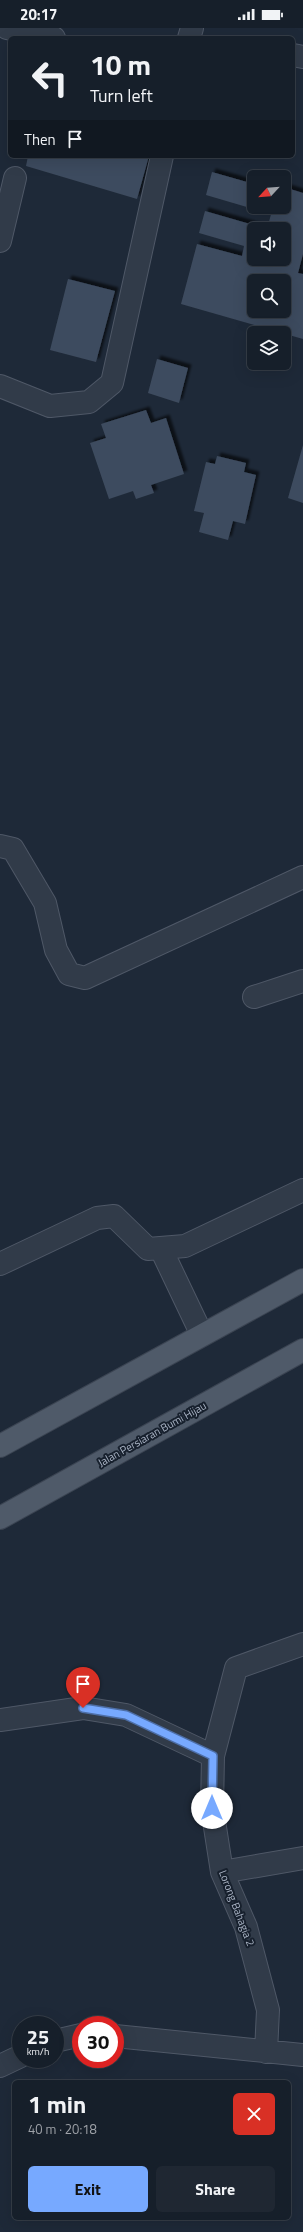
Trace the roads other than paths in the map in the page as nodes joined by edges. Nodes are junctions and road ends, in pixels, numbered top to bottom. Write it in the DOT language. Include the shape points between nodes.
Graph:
graph roads {
  1 [pos="7,28"];
  2 [pos="45,36"];
  3 [pos="162,158"];
  4 [pos="15,178"];
  5 [pos="0,241"];
  6 [pos="0,386"];
  7 [pos="0,846"];
  8 [pos="303,876"];
  9 [pos="303,981"];
  10 [pos="254,997"];
  11 [pos="303,1190"];
  12 [pos="161,1249"];
  13 [pos="0,1264"];
  14 [pos="303,1280"];
  15 [pos="202,1335"];
  16 [pos="303,1350"];
  17 [pos="0,1446"];
  18 [pos="0,1518"];
  19 [pos="303,1644"];
  20 [pos="0,1720"];
  21 [pos="213,1756"];
  22 [pos="303,1858"];
  23 [pos="222,1872"];
  24 [pos="124,2036"];
  25 [pos="266,2052"];
  26 [pos="303,2056"];
  27 [pos="12,2060"];
  28 [pos="0,2066"];
  1 -- 2 [label="street"];
  3 -- 6 [label="street" via="112,383 89,402 50,406"];
  4 -- 5 [label="street"];
  7 -- 8 [label="street" via="13,849 45,903 56,950 69,974 85,978"];
  9 -- 10 [label="street"];
  11 -- 12 [label="street" via="185,1246"];
  12 -- 13 [label="street" via="148,1249 114,1216 105,1216"];
  12 -- 15 [label="street"];
  14 -- 15 [label="main road"];
  15 -- 17 [label="main road"];
  16 -- 18 [label="main road, Jalan Persiaran Bumi Hijau"];
  19 -- 21 [label="street, Lorong Bahagia 2" via="236,1668"];
  20 -- 21 [label="street" via="83,1708 126,1715"];
  21 -- 23 [label="street, Lorong Bahagia 2" via="212,1808"];
  22 -- 23 [label="street"];
  23 -- 25 [label="street, Lorong Bahagia 2" via="246,1927 265,1995 268,2010"];
  24 -- 25 [label="street"];
  25 -- 26 [label="street"];
  27 -- 28 [label="street"];
}
